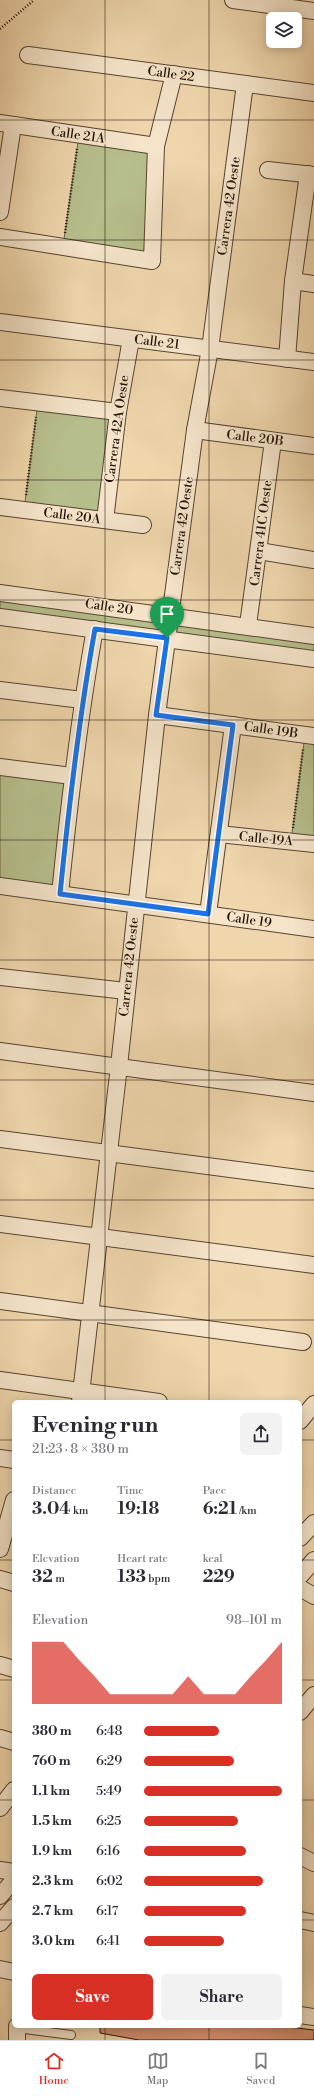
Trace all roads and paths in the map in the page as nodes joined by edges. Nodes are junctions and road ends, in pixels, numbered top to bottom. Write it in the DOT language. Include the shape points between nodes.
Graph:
graph roads {
  1 [pos="34,0"];
  2 [pos="233,0"];
  3 [pos="282,3"];
  4 [pos="314,11"];
  5 [pos="0,29"];
  6 [pos="28,55"];
  7 [pos="174,74"];
  8 [pos="245,84"];
  9 [pos="314,93"];
  10 [pos="6,124"];
  11 [pos="79,135"];
  12 [pos="156,146"];
  13 [pos="268,170"];
  14 [pos="311,174"];
  15 [pos="0,212"];
  16 [pos="0,237"];
  17 [pos="63,246"];
  18 [pos="293,281"];
  19 [pos="314,284"];
  20 [pos="0,322"];
  21 [pos="132,339"];
  22 [pos="210,349"];
  23 [pos="287,359"];
  24 [pos="314,362"];
  25 [pos="0,398"];
  26 [pos="38,402"];
  27 [pos="118,412"];
  28 [pos="195,430"];
  29 [pos="272,441"];
  30 [pos="314,446"];
  31 [pos="0,507"];
  32 [pos="24,510"];
  33 [pos="105,520"];
  34 [pos="143,525"];
  35 [pos="259,551"];
  36 [pos="314,560"];
  37 [pos="0,593"];
  38 [pos="170,615"];
  39 [pos="0,617"];
  40 [pos="248,625"];
  41 [pos="95,629"];
  42 [pos="314,636"];
  43 [pos="167,638"];
  44 [pos="314,659"];
  45 [pos="0,690"];
  46 [pos="82,700"];
  47 [pos="156,715"];
  48 [pos="233,725"];
  49 [pos="310,736"];
  50 [pos="0,767"];
  51 [pos="72,776"];
  52 [pos="219,834"];
  53 [pos="291,841"];
  54 [pos="314,844"];
  55 [pos="0,886"];
  56 [pos="60,894"];
  57 [pos="136,905"];
  58 [pos="208,914"];
  59 [pos="314,929"];
  60 [pos="0,977"];
  61 [pos="126,991"];
  62 [pos="0,1051"];
  63 [pos="119,1066"];
  64 [pos="314,1093"];
  65 [pos="0,1139"];
  66 [pos="109,1152"];
  67 [pos="314,1180"];
  68 [pos="0,1224"];
  69 [pos="100,1236"];
  70 [pos="314,1265"];
  71 [pos="0,1301"];
  72 [pos="90,1312"];
  73 [pos="303,1342"];
  74 [pos="0,1380"];
  75 [pos="81,1396"];
  76 [pos="133,1400"];
  77 [pos="314,1404"];
  78 [pos="302,1419"];
  79 [pos="302,1422"];
  80 [pos="314,1424"];
  81 [pos="0,1458"];
  82 [pos="12,1460"];
  83 [pos="12,1507"];
  84 [pos="314,1523"];
  85 [pos="302,1536"];
  86 [pos="0,1549"];
  87 [pos="314,1560"];
  88 [pos="302,1574"];
  89 [pos="0,1579"];
  90 [pos="12,1582"];
  91 [pos="302,1589"];
  92 [pos="314,1596"];
  93 [pos="0,1665"];
  94 [pos="12,1668"];
  95 [pos="314,1695"];
  96 [pos="302,1710"];
  97 [pos="0,1738"];
  98 [pos="12,1741"];
  99 [pos="12,1793"];
  100 [pos="0,1808"];
  101 [pos="302,1857"];
  102 [pos="314,1863"];
  103 [pos="0,1870"];
  104 [pos="12,1872"];
  105 [pos="12,1882"];
  106 [pos="0,1896"];
  107 [pos="12,1909"];
  108 [pos="302,1920"];
  109 [pos="0,1923"];
  110 [pos="314,1923"];
  111 [pos="0,1970"];
  112 [pos="12,1972"];
  113 [pos="302,2015"];
  114 [pos="314,2017"];
  115 [pos="17,2031"];
  116 [pos="71,2035"];
  1 -- 5 [label="path"];
  2 -- 3 [label="street"];
  3 -- 4 [label="street"];
  6 -- 7 [label="street, Calle 22"];
  7 -- 8 [label="street, Calle 22"];
  7 -- 12 [label="street"];
  8 -- 9 [label="street, Calle 22"];
  8 -- 22 [label="street, Carrera 42 Oeste"];
  10 -- 11 [label="street, Calle 21A"];
  10 -- 15 [label="street"];
  11 -- 12 [label="street, Calle 21A"];
  11 -- 17 [label="path"];
  12 -- 17 [label="street" via="152,261"];
  13 -- 14 [label="street"];
  14 -- 18 [label="street"];
  16 -- 17 [label="street"];
  18 -- 19 [label="street"];
  18 -- 23 [label="street"];
  20 -- 21 [label="street, Calle 21"];
  21 -- 22 [label="street, Calle 21"];
  21 -- 27 [label="street, Carrera 42A Oeste"];
  22 -- 23 [label="street, Calle 21"];
  22 -- 28 [label="street, Carrera 42 Oeste"];
  23 -- 24 [label="street, Calle 21"];
  25 -- 26 [label="street"];
  26 -- 27 [label="street"];
  26 -- 32 [label="path"];
  27 -- 33 [label="street, Carrera 42A Oeste"];
  28 -- 29 [label="street, Calle 20B"];
  28 -- 38 [label="street, Carrera 42 Oeste"];
  29 -- 30 [label="street, Calle 20B"];
  29 -- 35 [label="street, Carrera 41C Oeste"];
  31 -- 32 [label="street, Calle 20A"];
  32 -- 33 [label="street, Calle 20A"];
  33 -- 34 [label="street, Calle 20A"];
  35 -- 36 [label="street"];
  35 -- 40 [label="street, Carrera 41C Oeste"];
  37 -- 38 [label="street, Calle 20"];
  38 -- 40 [label="street, Calle 20"];
  38 -- 43 [label="street, Carrera 42 Oeste"];
  39 -- 41 [label="street, Calle 20"];
  40 -- 42 [label="street, Calle 20"];
  41 -- 43 [label="street, Calle 20"];
  41 -- 46 [label="street"];
  43 -- 44 [label="street, Calle 20"];
  43 -- 47 [label="street, Carrera 42 Oeste"];
  45 -- 46 [label="street"];
  46 -- 51 [label="street"];
  47 -- 48 [label="street, Calle 19B"];
  47 -- 57 [label="street, Carrera 42 Oeste"];
  48 -- 49 [label="street, Calle 19B"];
  48 -- 52 [label="street"];
  49 -- 53 [label="path"];
  50 -- 51 [label="street"];
  51 -- 56 [label="street"];
  52 -- 53 [label="street, Calle 19A"];
  52 -- 58 [label="street"];
  53 -- 54 [label="street, Calle 19A"];
  55 -- 56 [label="street, Calle 19"];
  56 -- 57 [label="street, Calle 19"];
  57 -- 58 [label="street, Calle 19"];
  57 -- 61 [label="street, Carrera 42 Oeste"];
  58 -- 59 [label="street, Calle 19"];
  60 -- 61 [label="street"];
  61 -- 63 [label="street, Carrera 42 Oeste"];
  62 -- 63 [label="street"];
  63 -- 64 [label="street"];
  63 -- 66 [label="street, Carrera 42 Oeste"];
  65 -- 66 [label="street"];
  66 -- 67 [label="street"];
  66 -- 69 [label="street, Carrera 42 Oeste"];
  68 -- 69 [label="street"];
  69 -- 70 [label="street"];
  69 -- 72 [label="street, Carrera 42 Oeste"];
  71 -- 72 [label="street"];
  72 -- 73 [label="street"];
  72 -- 75 [label="street, Carrera 42 Oeste"];
  74 -- 75 [label="street"];
  75 -- 76 [label="street"];
  77 -- 78 [label="street"];
  79 -- 80 [label="street"];
  81 -- 82 [label="street"];
  83 -- 86 [label="street"];
  84 -- 85 [label="street"];
  87 -- 88 [label="street"];
  89 -- 90 [label="street"];
  91 -- 92 [label="street"];
  93 -- 94 [label="street"];
  95 -- 96 [label="street"];
  97 -- 98 [label="street"];
  99 -- 100 [label="street"];
  101 -- 102 [label="street"];
  103 -- 104 [label="street"];
  105 -- 106 [label="street"];
  107 -- 109 [label="street"];
  108 -- 110 [label="street"];
  111 -- 112 [label="street"];
  113 -- 114 [label="street"];
  115 -- 116 [label="lane"];
}
